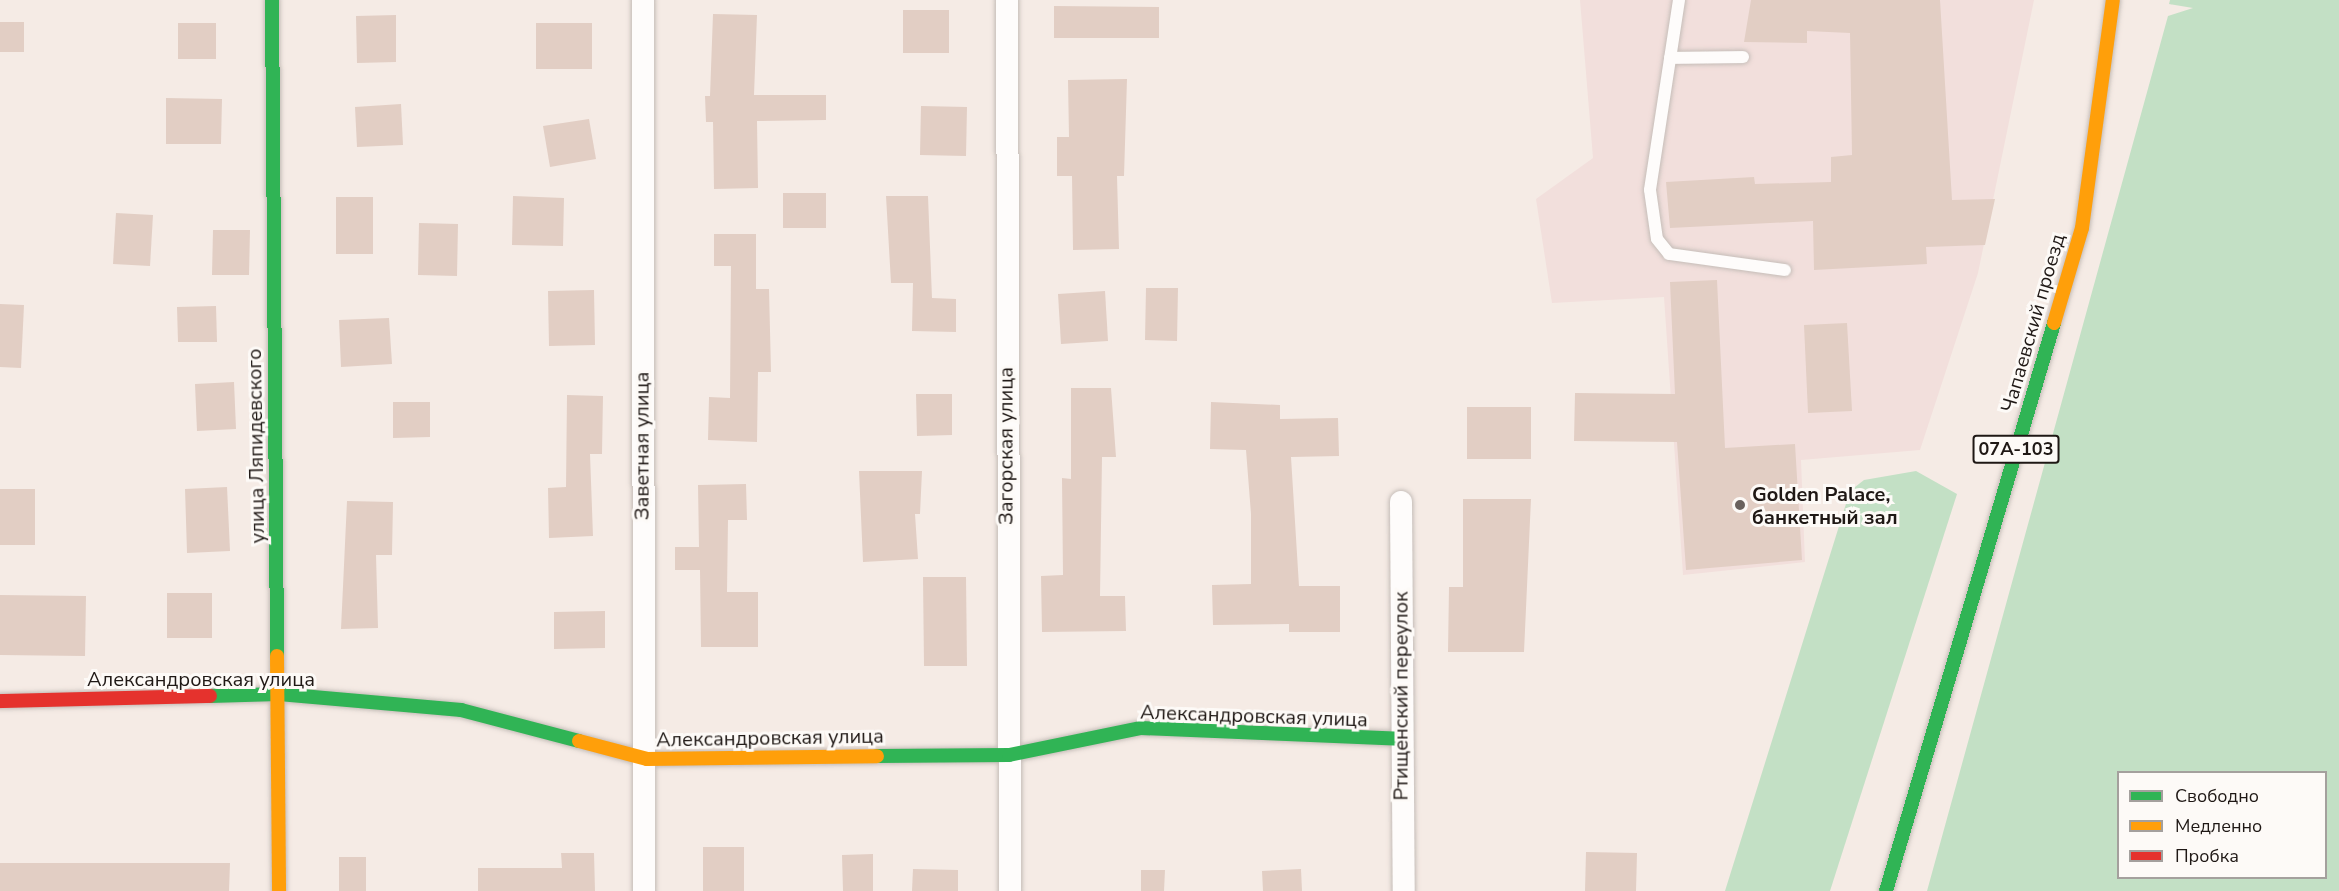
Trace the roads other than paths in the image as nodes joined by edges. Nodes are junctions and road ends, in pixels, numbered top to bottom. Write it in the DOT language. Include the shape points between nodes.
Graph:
graph roads {
  1 [pos="272,0"];
  2 [pos="643,0"];
  3 [pos="1007,0"];
  4 [pos="1678,0"];
  5 [pos="2112,0"];
  6 [pos="1743,57"];
  7 [pos="1670,58"];
  8 [pos="1785,270"];
  9 [pos="1401,502"];
  10 [pos="279,694"];
  11 [pos="0,701"];
  12 [pos="1400,739"];
  13 [pos="1009,754"];
  14 [pos="647,759"];
  15 [pos="279,891"];
  16 [pos="644,891"];
  17 [pos="1010,891"];
  18 [pos="1404,891"];
  19 [pos="1886,891"];
  1 -- 10 [label="street, улица Ляпидевского"];
  2 -- 14 [label="street, Заветная улица"];
  3 -- 13 [label="street, Загорская улица"];
  4 -- 7 [label="lane"];
  5 -- 19 [label="street, Чапаевский проезд / 07А-103" via="2082,228"];
  6 -- 7 [label="lane"];
  7 -- 8 [label="lane" via="1650,190 1658,239 1669,254"];
  9 -- 12 [label="street, Ртищенский переулок"];
  10 -- 11 [label="street, Александровская улица"];
  10 -- 14 [label="street, Александровская улица" via="461,710"];
  10 -- 15 [label="street, улица Ляпидевского"];
  12 -- 13 [label="street, Александровская улица" via="1142,728"];
  12 -- 18 [label="street, Ртищенский переулок"];
  13 -- 14 [label="street, Александровская улица"];
  13 -- 17 [label="street, Загорская улица"];
  14 -- 16 [label="street, Заветная улица"];
}
